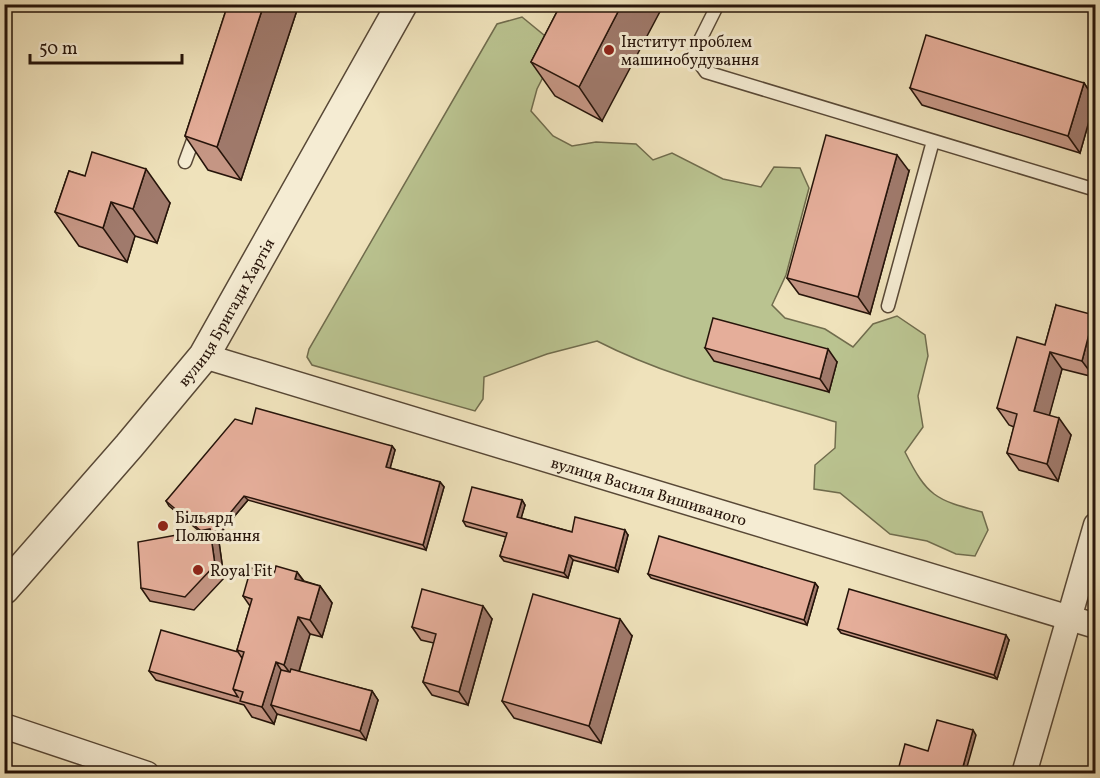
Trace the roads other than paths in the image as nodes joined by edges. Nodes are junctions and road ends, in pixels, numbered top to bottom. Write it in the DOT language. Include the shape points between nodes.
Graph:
graph roads {
  1 [pos="402,4"];
  2 [pos="718,4"];
  3 [pos="201,117"];
  4 [pos="933,141"];
  5 [pos="185,162"];
  6 [pos="1095,189"];
  7 [pos="888,306"];
  8 [pos="204,356"];
  9 [pos="1095,525"];
  10 [pos="8,579"];
  11 [pos="1068,618"];
  12 [pos="1095,626"];
  13 [pos="4,726"];
  14 [pos="147,774"];
  15 [pos="1024,774"];
  1 -- 8 [label="street, вулиця Бригади Хартія"];
  2 -- 4 [label="lane" via="693,54 706,72"];
  3 -- 5 [label="lane"];
  4 -- 6 [label="lane"];
  4 -- 7 [label="lane"];
  8 -- 10 [label="street, вулиця Бригади Хартія"];
  8 -- 11 [label="street, вулиця Василя Вишиваного"];
  9 -- 11 [label="street"];
  11 -- 12 [label="street, вулиця Василя Вишиваного"];
  11 -- 15 [label="street"];
  13 -- 14 [label="street"];
}
